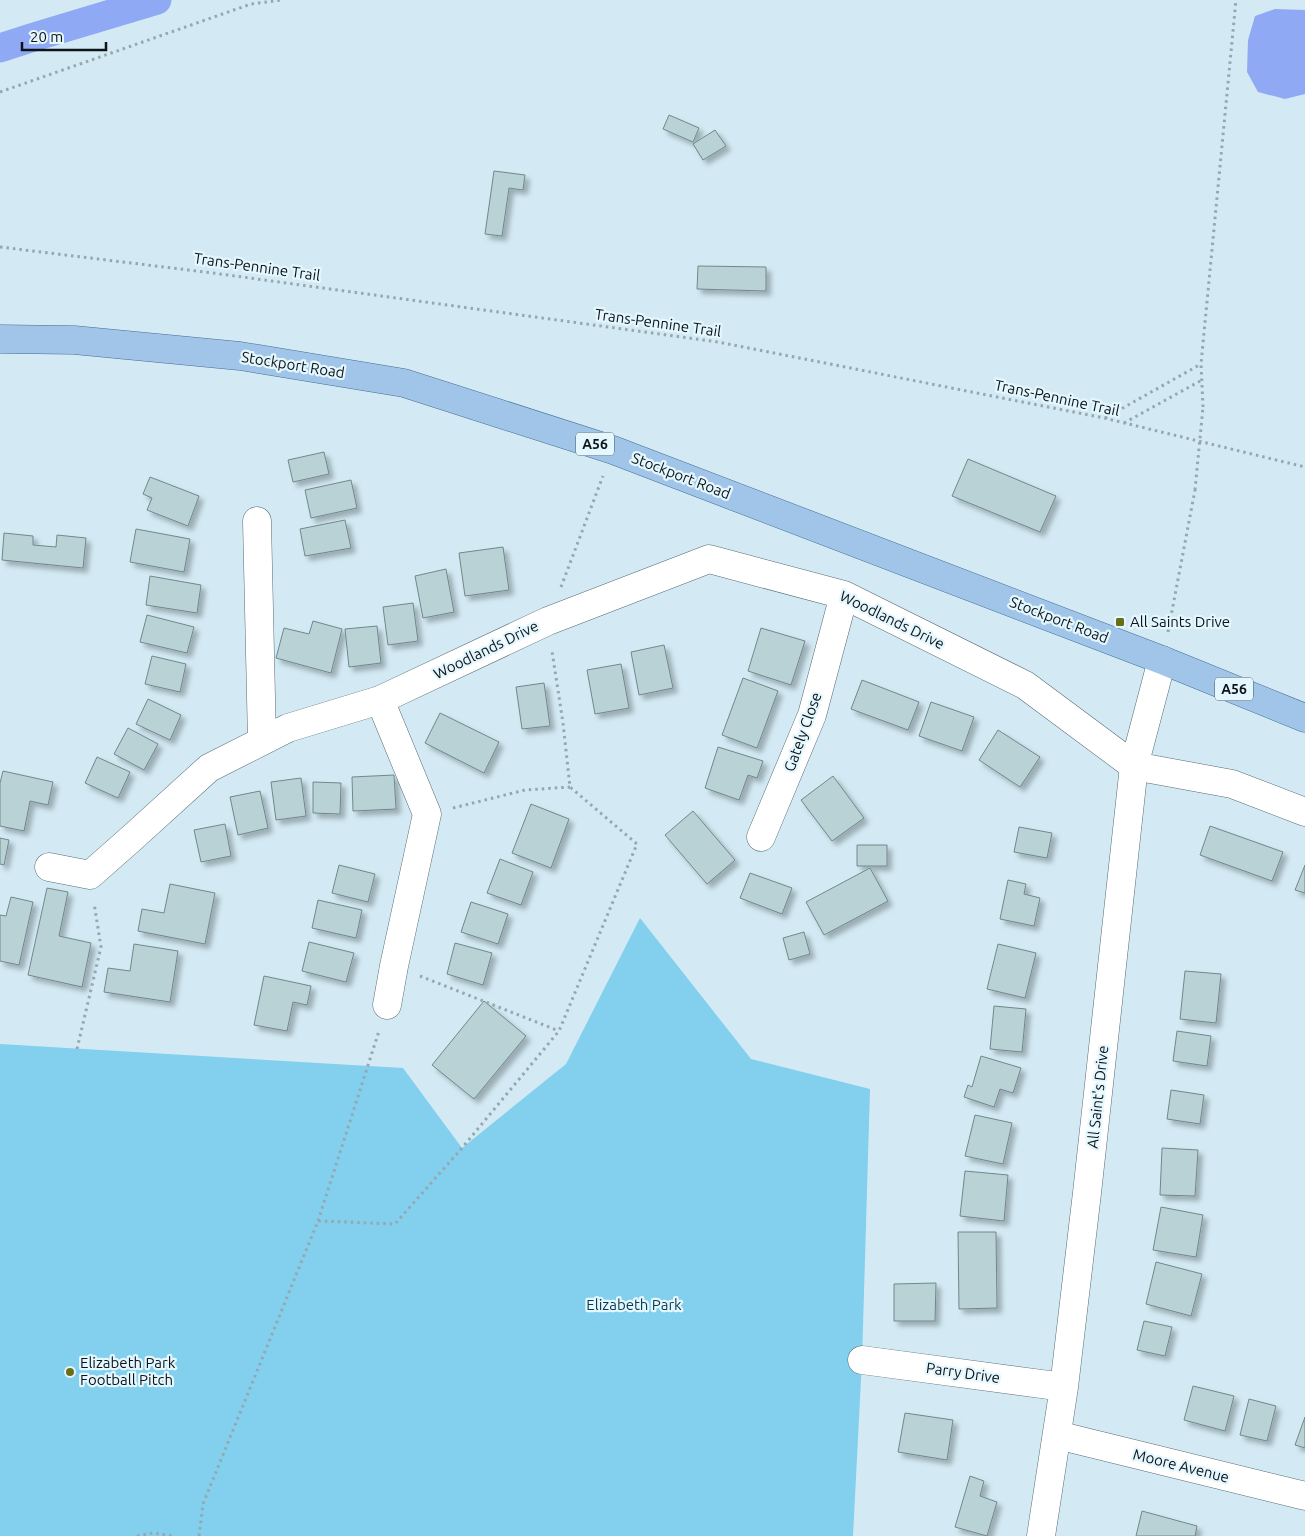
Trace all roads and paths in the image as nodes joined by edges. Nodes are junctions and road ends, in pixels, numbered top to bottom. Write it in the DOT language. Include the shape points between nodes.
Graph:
graph roads {
  1 [pos="282,0"];
  2 [pos="1236,0"];
  3 [pos="0,92"];
  4 [pos="0,247"];
  5 [pos="0,340"];
  6 [pos="1201,364"];
  7 [pos="1202,380"];
  8 [pos="1104,418"];
  9 [pos="1124,424"];
  10 [pos="613,450"];
  11 [pos="1305,467"];
  12 [pos="257,521"];
  13 [pos="844,595"];
  14 [pos="548,621"];
  15 [pos="1162,660"];
  16 [pos="380,700"];
  17 [pos="1305,718"];
  18 [pos="262,741"];
  19 [pos="1134,766"];
  20 [pos="570,787"];
  21 [pos="1305,812"];
  22 [pos="427,814"];
  23 [pos="761,837"];
  24 [pos="49,867"];
  25 [pos="90,875"];
  26 [pos="394,966"];
  27 [pos="387,1005"];
  28 [pos="559,1031"];
  29 [pos="77,1049"];
  30 [pos="318,1221"];
  31 [pos="862,1360"];
  32 [pos="1064,1387"];
  33 [pos="1057,1435"];
  34 [pos="1305,1496"];
  35 [pos="152,1534"];
  36 [pos="137,1536"];
  37 [pos="174,1536"];
  38 [pos="199,1536"];
  39 [pos="1041,1536"];
  1 -- 3 [label="path" via="251,4"];
  2 -- 6 [label="path"];
  4 -- 8 [label="path, Trans-Pennine Trail" via="718,342"];
  5 -- 10 [label="main road, Stockport Road / A56" via="74,340 240,356 404,383"];
  6 -- 7 [label="path"];
  6 -- 8 [label="path"];
  7 -- 9 [label="path"];
  7 -- 15 [label="path, bridge" via="1203,407 1195,490"];
  8 -- 9 [label="path, Trans-Pennine Trail"];
  9 -- 11 [label="path, Trans-Pennine Trail"];
  10 -- 14 [label="path"];
  10 -- 15 [label="main road, Stockport Road / A56"];
  12 -- 18 [label="street"];
  13 -- 14 [label="street, Woodlands Drive" via="709,559"];
  13 -- 19 [label="street, Woodlands Drive" via="1025,685"];
  13 -- 23 [label="street, Gately Close" via="812,715"];
  14 -- 16 [label="street, Woodlands Drive"];
  14 -- 20 [label="path"];
  15 -- 17 [label="main road, Stockport Road / A56"];
  15 -- 19 [label="street, All Saint's Drive"];
  16 -- 18 [label="street, Woodlands Drive" via="288,728"];
  16 -- 22 [label="street"];
  18 -- 25 [label="street, Woodlands Drive" via="209,768"];
  19 -- 21 [label="street, Woodlands Drive" via="1232,784"];
  19 -- 32 [label="street, All Saint's Drive"];
  20 -- 22 [label="path" via="525,790"];
  20 -- 28 [label="path" via="637,844"];
  22 -- 26 [label="street"];
  24 -- 25 [label="street"];
  25 -- 29 [label="path" via="101,947"];
  26 -- 27 [label="street"];
  26 -- 28 [label="path"];
  27 -- 30 [label="path"];
  28 -- 30 [label="path" via="395,1224"];
  30 -- 38 [label="path" via="202,1504"];
  31 -- 32 [label="street, Parry Drive"];
  32 -- 33 [label="street, All Saint's Drive"];
  33 -- 34 [label="street, Moore Avenue"];
  33 -- 39 [label="street, All Saint's Drive"];
  35 -- 36 [label="path"];
  35 -- 37 [label="path"];
}
